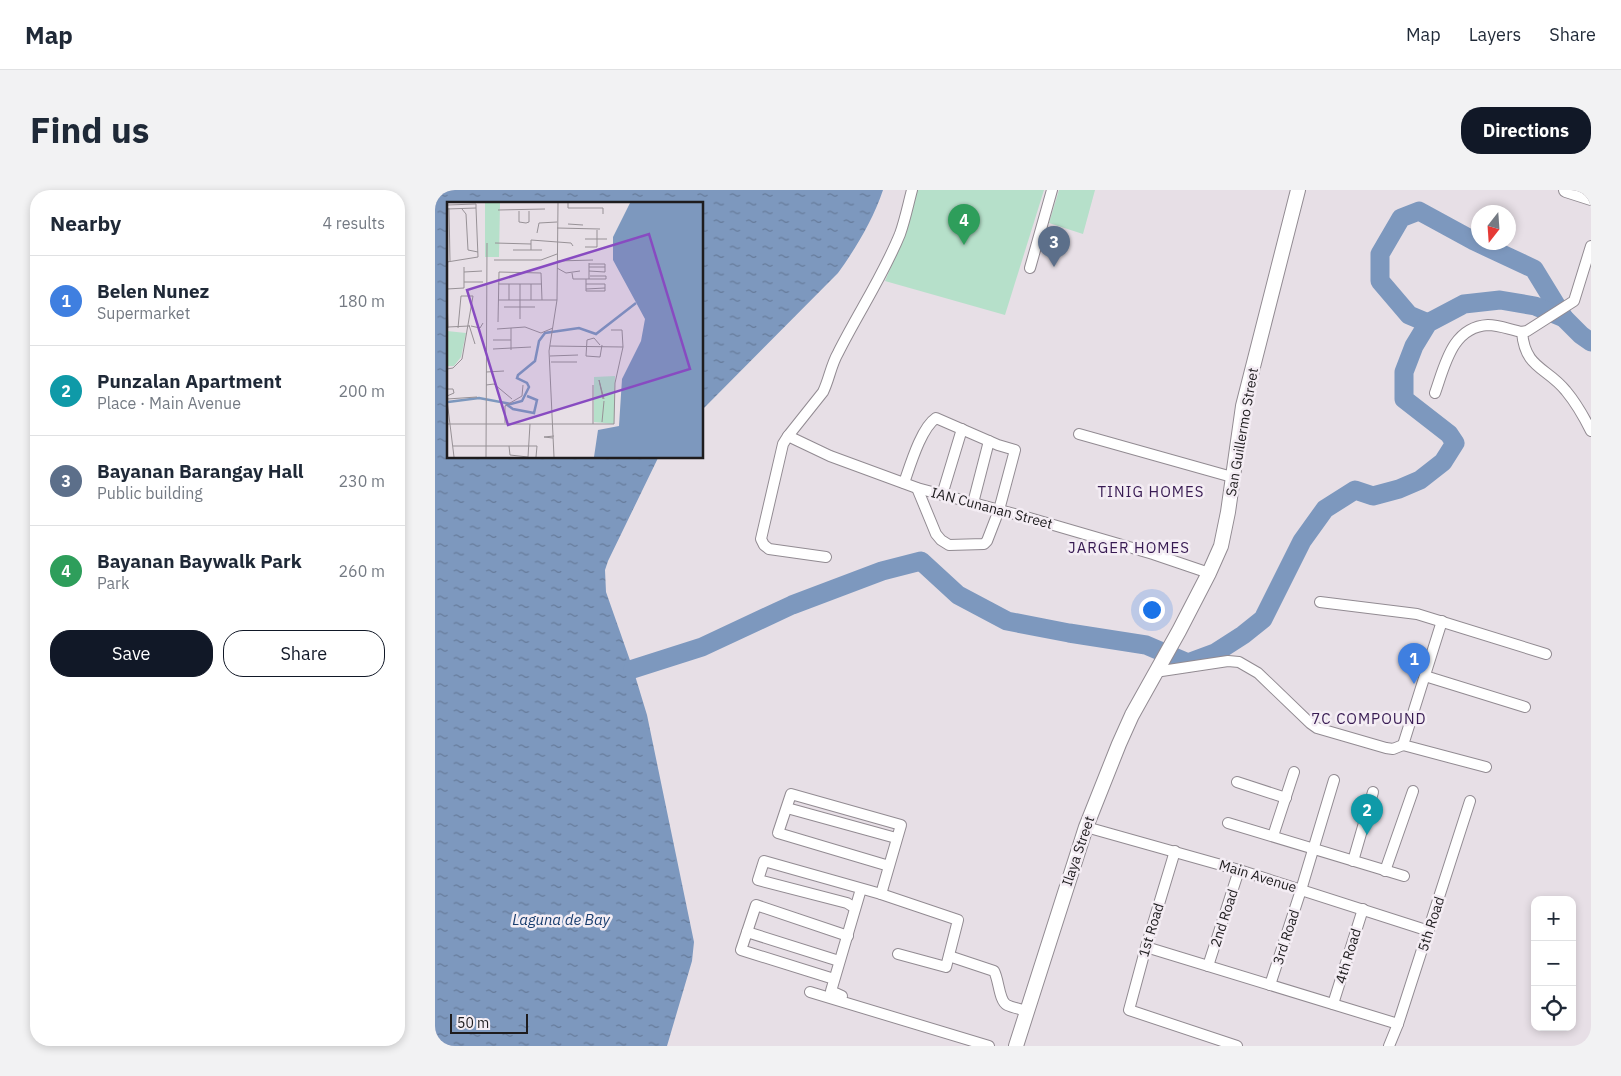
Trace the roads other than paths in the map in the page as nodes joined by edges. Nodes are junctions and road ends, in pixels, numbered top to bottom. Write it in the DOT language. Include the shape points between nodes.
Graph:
graph roads {
  1 [pos="912,190"];
  2 [pos="1052,190"];
  3 [pos="1297,190"];
  4 [pos="1565,190"];
  5 [pos="1591,198"];
  6 [pos="1591,246"];
  7 [pos="1030,268"];
  8 [pos="1522,332"];
  9 [pos="1435,393"];
  10 [pos="963,429"];
  11 [pos="1591,431"];
  12 [pos="1079,434"];
  13 [pos="788,436"];
  14 [pos="989,441"];
  15 [pos="1232,477"];
  16 [pos="904,483"];
  17 [pos="917,488"];
  18 [pos="942,495"];
  19 [pos="973,503"];
  20 [pos="999,510"];
  21 [pos="827,557"];
  22 [pos="1209,573"];
  23 [pos="1320,602"];
  24 [pos="1443,621"];
  25 [pos="1546,654"];
  26 [pos="1157,668"];
  27 [pos="1425,676"];
  28 [pos="1525,707"];
  29 [pos="1403,745"];
  30 [pos="1486,767"];
  31 [pos="1294,772"];
  32 [pos="1334,780"];
  33 [pos="1237,782"];
  34 [pos="1413,791"];
  35 [pos="1373,792"];
  36 [pos="1286,798"];
  37 [pos="1470,801"];
  38 [pos="787,808"];
  39 [pos="1227,823"];
  40 [pos="1086,827"];
  41 [pos="1273,836"];
  42 [pos="896,838"];
  43 [pos="1313,848"];
  44 [pos="1175,851"];
  45 [pos="1353,861"];
  46 [pos="889,866"];
  47 [pos="1239,870"];
  48 [pos="1385,871"];
  49 [pos="1404,876"];
  50 [pos="861,889"];
  51 [pos="1301,890"];
  52 [pos="881,894"];
  53 [pos="855,908"];
  54 [pos="1363,909"];
  55 [pos="1429,930"];
  56 [pos="747,932"];
  57 [pos="848,936"];
  58 [pos="1146,946"];
  59 [pos="898,954"];
  60 [pos="949,956"];
  61 [pos="839,961"];
  62 [pos="1209,966"];
  63 [pos="834,979"];
  64 [pos="1270,985"];
  65 [pos="810,992"];
  66 [pos="1333,1004"];
  67 [pos="867,1010"];
  68 [pos="1027,1011"];
  69 [pos="1398,1024"];
  70 [pos="989,1046"];
  71 [pos="1016,1046"];
  72 [pos="1237,1046"];
  73 [pos="1389,1046"];
  1 -- 13 [label="street" via="901,232 837,354 823,392"];
  2 -- 7 [label="street"];
  3 -- 15 [label="main road, San Guillermo Street" via="1243,406"];
  4 -- 5 [label="main road"];
  6 -- 8 [label="street" via="1572,304"];
  8 -- 9 [label="street" via="1488,325 1461,335 1450,352"];
  8 -- 11 [label="street" via="1528,357 1566,390"];
  10 -- 14 [label="street"];
  10 -- 16 [label="street" via="936,418 933,420"];
  10 -- 18 [label="street"];
  12 -- 15 [label="street"];
  13 -- 16 [label="street, IAN Cunanan Street" via="829,456"];
  13 -- 21 [label="street" via="783,444 761,539 769,549"];
  14 -- 19 [label="street"];
  14 -- 20 [label="street" via="1016,452"];
  15 -- 22 [label="main road, San Guillermo Street" via="1221,546"];
  16 -- 17 [label="street, IAN Cunanan Street"];
  17 -- 18 [label="street, IAN Cunanan Street"];
  17 -- 20 [label="street" via="936,534 949,545 987,542"];
  18 -- 19 [label="street, IAN Cunanan Street"];
  19 -- 20 [label="street, IAN Cunanan Street"];
  20 -- 22 [label="street, IAN Cunanan Street"];
  22 -- 26 [label="main road, San Guillermo Street"];
  23 -- 24 [label="street" via="1411,613"];
  24 -- 25 [label="street"];
  24 -- 27 [label="street"];
  26 -- 29 [label="street" via="1239,662 1259,674 1317,728 1393,750"];
  26 -- 40 [label="main road, Ilaya Street" via="1127,726"];
  27 -- 28 [label="street"];
  27 -- 29 [label="street"];
  29 -- 30 [label="street"];
  31 -- 36 [label="street"];
  32 -- 43 [label="street, 3rd Road"];
  33 -- 36 [label="street"];
  34 -- 48 [label="street"];
  35 -- 45 [label="street"];
  36 -- 41 [label="street"];
  37 -- 55 [label="street, 5th Road"];
  38 -- 42 [label="street"];
  38 -- 42 [label="street" via="791,794 827,803 901,825"];
  38 -- 46 [label="street" via="778,833"];
  39 -- 41 [label="street"];
  40 -- 44 [label="street, Main Avenue"];
  40 -- 68 [label="main road, Ilaya Street"];
  41 -- 43 [label="street"];
  42 -- 46 [label="street"];
  43 -- 45 [label="street"];
  43 -- 51 [label="street, 3rd Road"];
  44 -- 47 [label="street, Main Avenue"];
  44 -- 58 [label="street, 1st Road"];
  45 -- 48 [label="street"];
  46 -- 52 [label="street"];
  47 -- 51 [label="street, Main Avenue"];
  47 -- 62 [label="street, 2nd Road"];
  48 -- 49 [label="street"];
  50 -- 52 [label="street"];
  50 -- 53 [label="street"];
  50 -- 53 [label="street" via="764,862 759,874 758,880 847,903"];
  51 -- 54 [label="street, Main Avenue"];
  51 -- 64 [label="street, 3rd Road"];
  52 -- 60 [label="street" via="959,920"];
  53 -- 57 [label="street"];
  54 -- 55 [label="street, Main Avenue"];
  54 -- 66 [label="street, 4th Road"];
  55 -- 69 [label="street, 5th Road"];
  56 -- 57 [label="street" via="756,905"];
  56 -- 61 [label="street"];
  56 -- 63 [label="street" via="741,950"];
  57 -- 61 [label="street"];
  58 -- 62 [label="street"];
  58 -- 72 [label="street, 1st Road" via="1129,1010"];
  59 -- 60 [label="street" via="946,967"];
  60 -- 68 [label="street" via="994,971 1003,1001"];
  61 -- 63 [label="street"];
  62 -- 64 [label="street"];
  63 -- 67 [label="street" via="831,991 863,1002"];
  64 -- 66 [label="street"];
  65 -- 67 [label="street"];
  66 -- 69 [label="street"];
  67 -- 70 [label="street"];
  68 -- 71 [label="main road, Ilaya Street"];
  69 -- 73 [label="street, 5th Road"];
}
